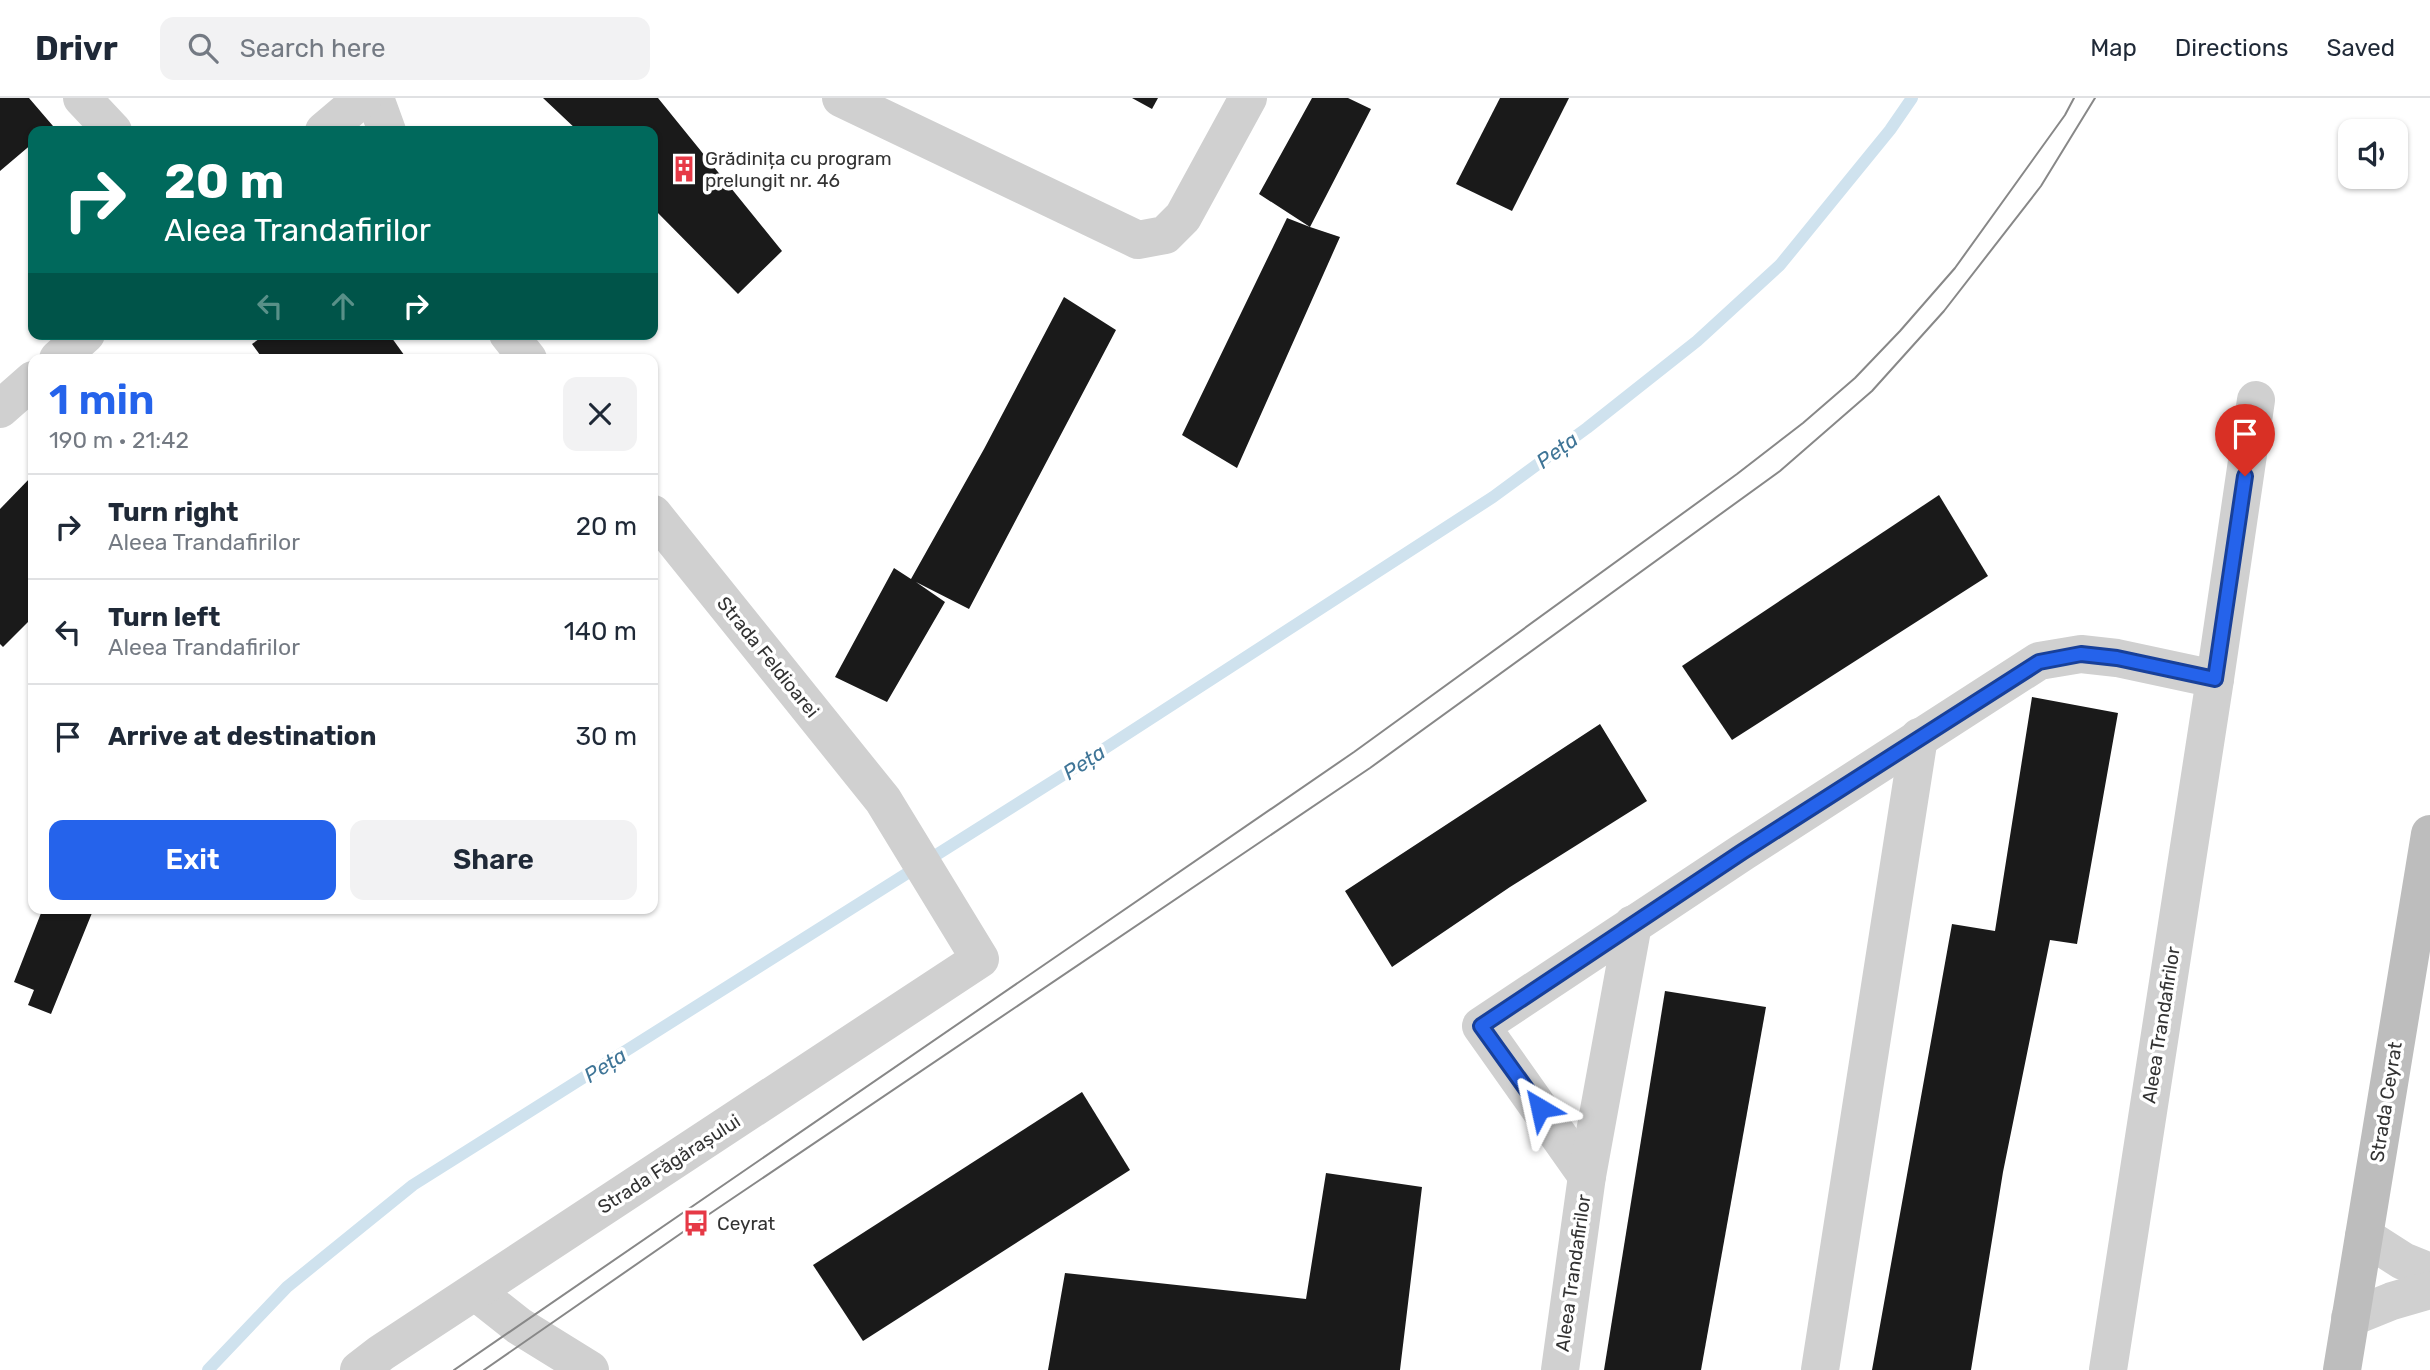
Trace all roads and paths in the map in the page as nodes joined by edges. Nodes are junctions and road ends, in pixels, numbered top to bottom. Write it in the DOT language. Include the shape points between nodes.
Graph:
graph roads {
  1 [pos="82,98"];
  2 [pos="363,98"];
  3 [pos="375,98"];
  4 [pos="841,98"];
  5 [pos="1248,98"];
  6 [pos="108,126"];
  7 [pos="330,126"];
  8 [pos="385,126"];
  9 [pos="79,340"];
  10 [pos="513,340"];
  11 [pos="64,354"];
  12 [pos="524,354"];
  13 [pos="28,384"];
  14 [pos="2256,400"];
  15 [pos="0,409"];
  16 [pos="658,520"];
  17 [pos="2215,679"];
  18 [pos="1919,737"];
  19 [pos="2430,834"];
  20 [pos="1633,924"];
  21 [pos="975,950"];
  22 [pos="1587,1176"];
  23 [pos="2364,1236"];
  24 [pos="2430,1272"];
  25 [pos="2430,1290"];
  26 [pos="476,1292"];
  27 [pos="2350,1318"];
  28 [pos="359,1370"];
  29 [pos="590,1370"];
  30 [pos="1560,1370"];
  31 [pos="1820,1370"];
  32 [pos="2108,1370"];
  33 [pos="2342,1370"];
  1 -- 6 [label="street"];
  2 -- 7 [label="street"];
  3 -- 8 [label="street"];
  4 -- 5 [label="street" via="1138,240 1165,235 1183,217"];
  9 -- 11 [label="street"];
  10 -- 12 [label="street"];
  13 -- 15 [label="street"];
  14 -- 17 [label="street, Aleea Trandafirilor"];
  16 -- 21 [label="street, Strada Feldioarei" via="887,807"];
  17 -- 18 [label="street, Aleea Trandafirilor" via="2081,654 2039,662"];
  17 -- 32 [label="street, Aleea Trandafirilor"];
  18 -- 20 [label="street, Aleea Trandafirilor"];
  18 -- 31 [label="street"];
  19 -- 23 [label="main road, Strada Ceyrat"];
  20 -- 22 [label="street, Aleea Trandafirilor"];
  20 -- 22 [label="street, Aleea Trandafirilor" via="1481,1026"];
  21 -- 26 [label="street, Strada Făgărașului"];
  22 -- 30 [label="street, Aleea Trandafirilor"];
  23 -- 24 [label="street"];
  23 -- 27 [label="main road, Strada Ceyrat"];
  25 -- 27 [label="street"];
  26 -- 28 [label="street, Strada Făgărașului"];
  26 -- 29 [label="street" via="519,1326"];
  27 -- 33 [label="main road, Strada Ceyrat"];
}
